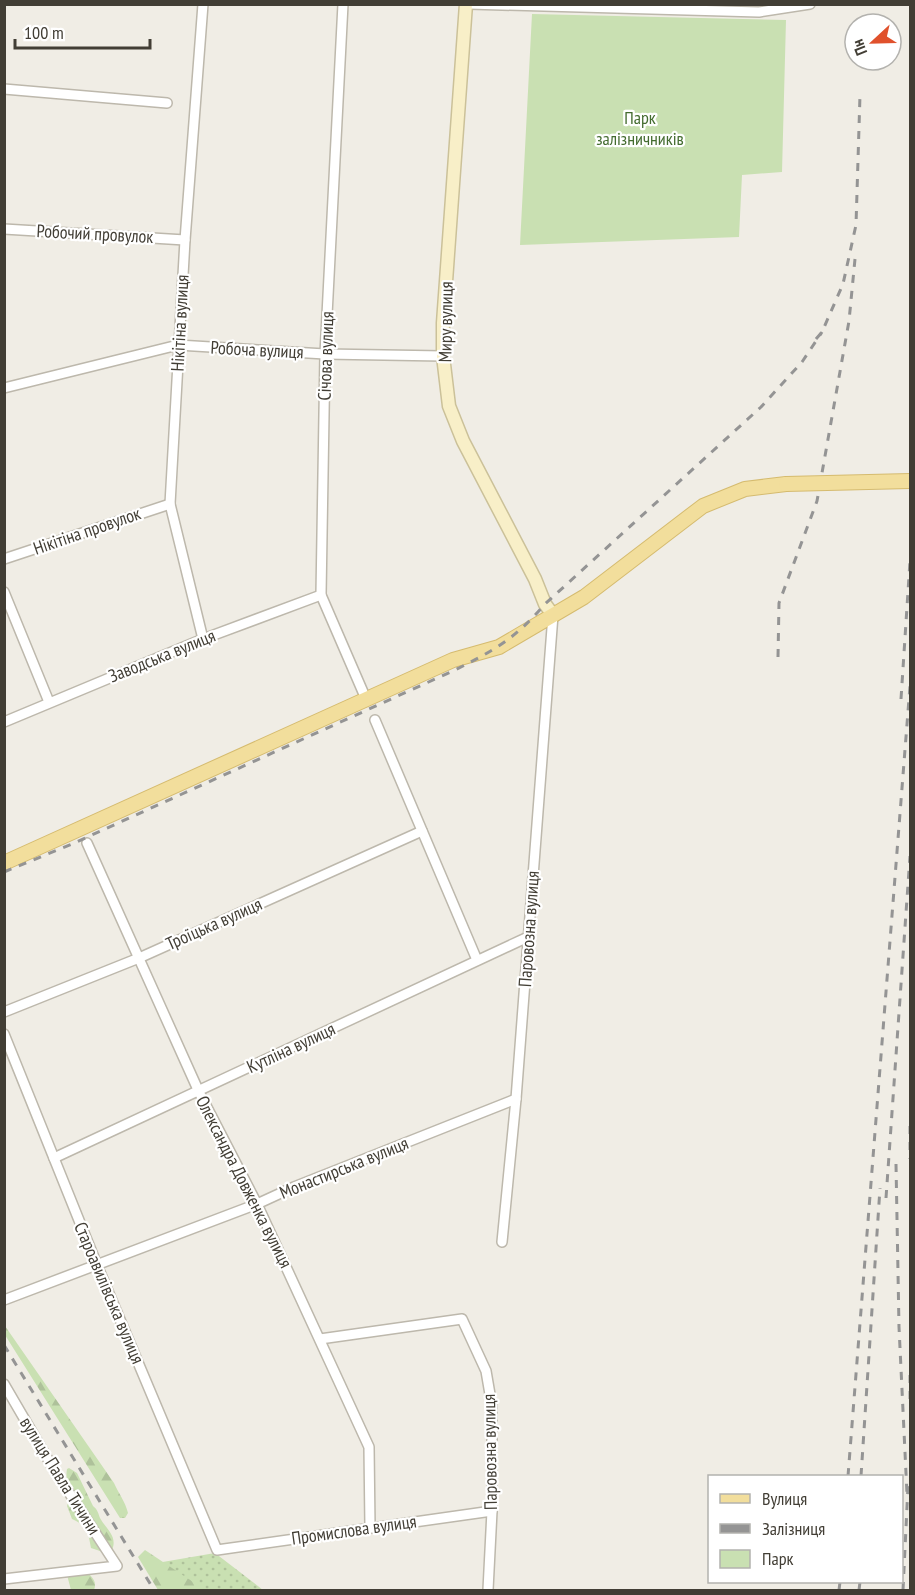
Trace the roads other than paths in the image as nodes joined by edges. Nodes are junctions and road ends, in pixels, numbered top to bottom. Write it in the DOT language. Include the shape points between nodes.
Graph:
graph roads {
  1 [pos="203,4"];
  2 [pos="343,4"];
  3 [pos="468,4"];
  4 [pos="810,4"];
  5 [pos="553,5"];
  6 [pos="652,7"];
  7 [pos="759,8"];
  8 [pos="4,89"];
  9 [pos="167,104"];
  10 [pos="4,229"];
  11 [pos="185,240"];
  12 [pos="178,345"];
  13 [pos="325,354"];
  14 [pos="443,356"];
  15 [pos="4,388"];
  16 [pos="910,481"];
  17 [pos="170,504"];
  18 [pos="4,559"];
  19 [pos="4,592"];
  20 [pos="321,595"];
  21 [pos="553,615"];
  22 [pos="203,639"];
  23 [pos="366,699"];
  24 [pos="49,702"];
  25 [pos="375,720"];
  26 [pos="4,722"];
  27 [pos="422,831"];
  28 [pos="87,843"];
  29 [pos="4,863"];
  30 [pos="528,937"];
  31 [pos="139,958"];
  32 [pos="477,960"];
  33 [pos="4,1012"];
  34 [pos="4,1034"];
  35 [pos="199,1092"];
  36 [pos="516,1099"];
  37 [pos="54,1158"];
  38 [pos="257,1204"];
  39 [pos="502,1242"];
  40 [pos="97,1265"];
  41 [pos="4,1300"];
  42 [pos="320,1339"];
  43 [pos="4,1384"];
  44 [pos="492,1511"];
  45 [pos="370,1527"];
  46 [pos="217,1550"];
  47 [pos="4,1579"];
  48 [pos="488,1590"];
  1 -- 11 [label="street, Нікітіна вулиця"];
  2 -- 13 [label="street, Січова вулиця"];
  3 -- 5 [label="street"];
  3 -- 14 [label="main road, Миру вулиця"];
  4 -- 7 [label="street"];
  5 -- 6 [label="street"];
  6 -- 7 [label="street"];
  8 -- 9 [label="street"];
  10 -- 11 [label="street, Робочий провулок"];
  11 -- 12 [label="street, Нікітіна вулиця"];
  12 -- 13 [label="street, Робоча вулиця"];
  12 -- 15 [label="street, Робоча вулиця"];
  12 -- 17 [label="street, Нікітіна вулиця"];
  13 -- 14 [label="street, Робоча вулиця"];
  13 -- 20 [label="street, Січова вулиця"];
  14 -- 21 [label="main road, Миру вулиця" via="449,406 463,441"];
  16 -- 21 [label="main road, bridge" via="786,484 745,489 703,506 584,597"];
  17 -- 18 [label="street, Нікітіна провулок"];
  17 -- 22 [label="street, Нікітіна вулиця"];
  19 -- 24 [label="street"];
  20 -- 22 [label="street, Заводська вулиця"];
  20 -- 23 [label="street, Січова вулиця"];
  21 -- 23 [label="main road" via="499,647 453,660"];
  21 -- 30 [label="street, Паровозна вулиця"];
  22 -- 24 [label="street, Заводська вулиця"];
  23 -- 29 [label="main road"];
  24 -- 26 [label="street, Заводська вулиця"];
  25 -- 27 [label="street"];
  27 -- 31 [label="street, Троїцька вулиця"];
  27 -- 32 [label="street"];
  28 -- 31 [label="street, Олександра Довженка вулиця"];
  30 -- 32 [label="street, Кутліна вулиця"];
  30 -- 36 [label="street, Паровозна вулиця"];
  31 -- 33 [label="street, Троїцька вулиця"];
  31 -- 35 [label="street, Олександра Довженка вулиця"];
  32 -- 35 [label="street, Кутліна вулиця"];
  34 -- 37 [label="street, Староавилівська вулиця"];
  35 -- 37 [label="street, Кутліна вулиця"];
  35 -- 38 [label="street, Олександра Довженка вулиця"];
  36 -- 38 [label="street, Монастирська вулиця"];
  36 -- 39 [label="street, Паровозна вулиця"];
  37 -- 40 [label="street, Староавилівська вулиця"];
  38 -- 40 [label="street, Монастирська вулиця"];
  38 -- 42 [label="street, Олександра Довженка вулиця"];
  40 -- 41 [label="street, Монастирська вулиця"];
  40 -- 46 [label="street, Староавилівська вулиця"];
  42 -- 44 [label="street, Паровозна вулиця" via="462,1319 486,1371 492,1406"];
  42 -- 45 [label="street, Олександра Довженка вулиця" via="369,1447"];
  43 -- 47 [label="street, вулиця Павла Тичини" via="117,1566"];
  44 -- 45 [label="street, Промислова вулиця"];
  44 -- 48 [label="street, Паровозна вулиця"];
  45 -- 46 [label="street, Промислова вулиця"];
}
